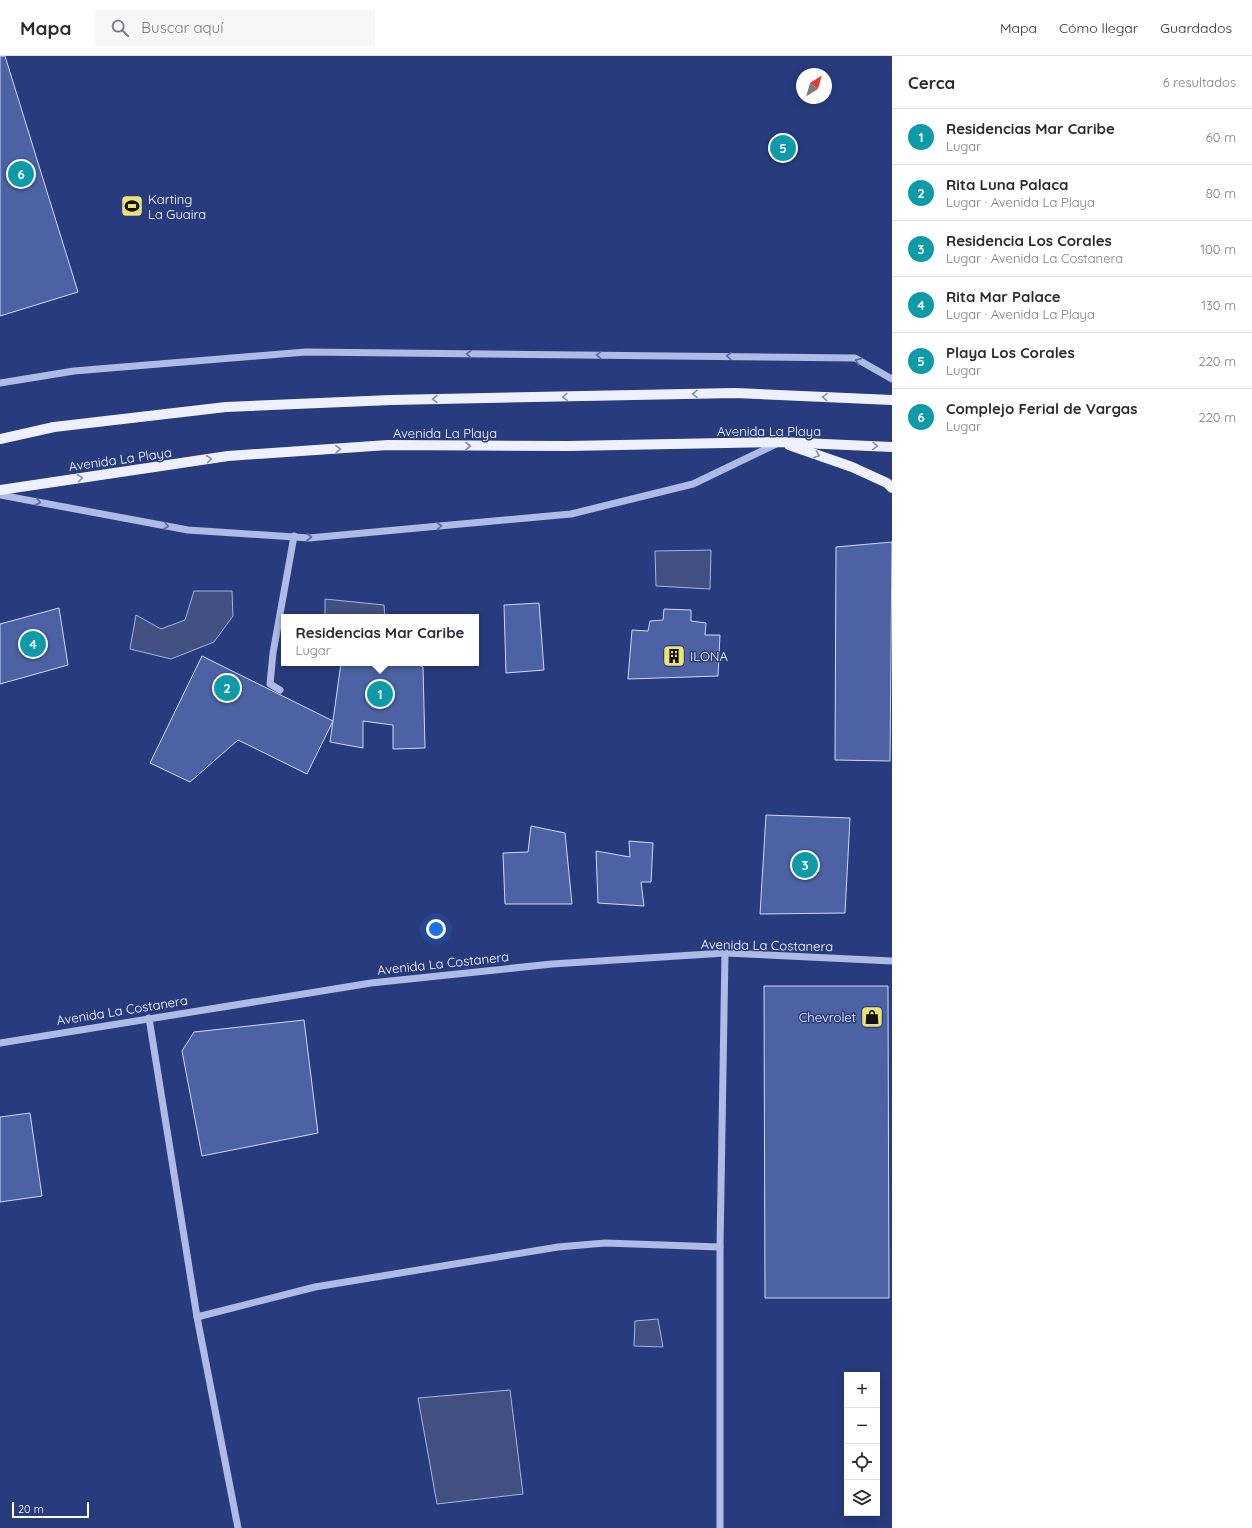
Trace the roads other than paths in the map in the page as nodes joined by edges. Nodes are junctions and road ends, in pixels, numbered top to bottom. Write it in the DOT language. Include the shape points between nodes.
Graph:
graph roads {
  1 [pos="892,380"];
  2 [pos="0,383"];
  3 [pos="892,400"];
  4 [pos="0,439"];
  5 [pos="780,442"];
  6 [pos="892,447"];
  7 [pos="892,488"];
  8 [pos="0,490"];
  9 [pos="0,495"];
  10 [pos="294,536"];
  11 [pos="280,690"];
  12 [pos="725,953"];
  13 [pos="892,961"];
  14 [pos="149,1018"];
  15 [pos="0,1043"];
  16 [pos="720,1247"];
  17 [pos="196,1316"];
  18 [pos="238,1528"];
  19 [pos="720,1528"];
  1 -- 2 [label="street, one-way" via="855,358 306,352 74,370"];
  3 -- 4 [label="main road, one-way" via="735,393 391,400 226,407 54,427"];
  5 -- 6 [label="main road, Avenida La Playa, one-way"];
  5 -- 7 [label="main road, one-way" via="852,467 887,483"];
  8 -- 5 [label="main road, Avenida La Playa, one-way" via="228,456 388,445 568,446"];
  10 -- 5 [label="street, one-way" via="309,538 571,514 693,484"];
  9 -- 10 [label="street, one-way" via="188,530"];
  10 -- 11 [label="street" via="273,653 270,684"];
  12 -- 13 [label="street, Avenida La Costanera"];
  12 -- 14 [label="street, Avenida La Costanera" via="552,964 371,983"];
  12 -- 16 [label="street"];
  14 -- 15 [label="street, Avenida La Costanera"];
  14 -- 17 [label="street"];
  16 -- 17 [label="street" via="605,1243 558,1247 315,1287"];
  16 -- 19 [label="street"];
  17 -- 18 [label="street"];
}
